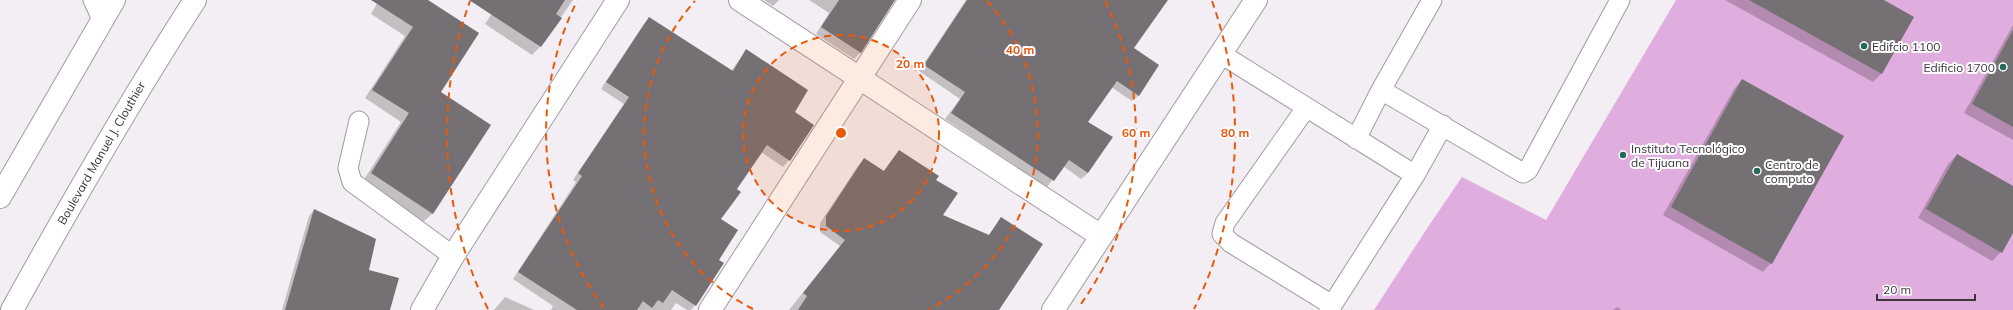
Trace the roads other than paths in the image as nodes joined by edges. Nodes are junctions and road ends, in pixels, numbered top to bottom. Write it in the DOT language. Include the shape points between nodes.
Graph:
graph roads {
  1 [pos="114,0"];
  2 [pos="195,0"];
  3 [pos="618,0"];
  4 [pos="740,0"];
  5 [pos="910,0"];
  6 [pos="1256,0"];
  7 [pos="1432,0"];
  8 [pos="1620,0"];
  9 [pos="98,9"];
  10 [pos="1221,54"];
  11 [pos="860,78"];
  12 [pos="1381,90"];
  13 [pos="1306,108"];
  14 [pos="359,121"];
  15 [pos="1443,125"];
  16 [pos="1356,139"];
  17 [pos="1415,175"];
  18 [pos="0,197"];
  19 [pos="1101,236"];
  20 [pos="453,256"];
  21 [pos="1330,308"];
  22 [pos="12,310"];
  23 [pos="422,310"];
  24 [pos="710,310"];
  25 [pos="1053,310"];
  1 -- 9 [label="street"];
  2 -- 22 [label="street, Boulevard Manuel J. Clouthier" via="150,70 75,197"];
  3 -- 20 [label="street"];
  4 -- 11 [label="street"];
  5 -- 11 [label="street"];
  6 -- 10 [label="street"];
  7 -- 12 [label="lane"];
  8 -- 15 [label="lane" via="1528,170 1520,173"];
  9 -- 18 [label="street"];
  10 -- 13 [label="lane"];
  10 -- 19 [label="street"];
  11 -- 19 [label="street"];
  11 -- 24 [label="street"];
  12 -- 15 [label="lane"];
  12 -- 16 [label="lane"];
  13 -- 16 [label="lane"];
  13 -- 21 [label="lane" via="1224,223 1222,234 1231,244 1273,268"];
  14 -- 20 [label="lane" via="348,168 352,182"];
  15 -- 17 [label="lane"];
  16 -- 17 [label="lane"];
  17 -- 21 [label="lane"];
  19 -- 25 [label="street"];
  20 -- 23 [label="street"];
}
